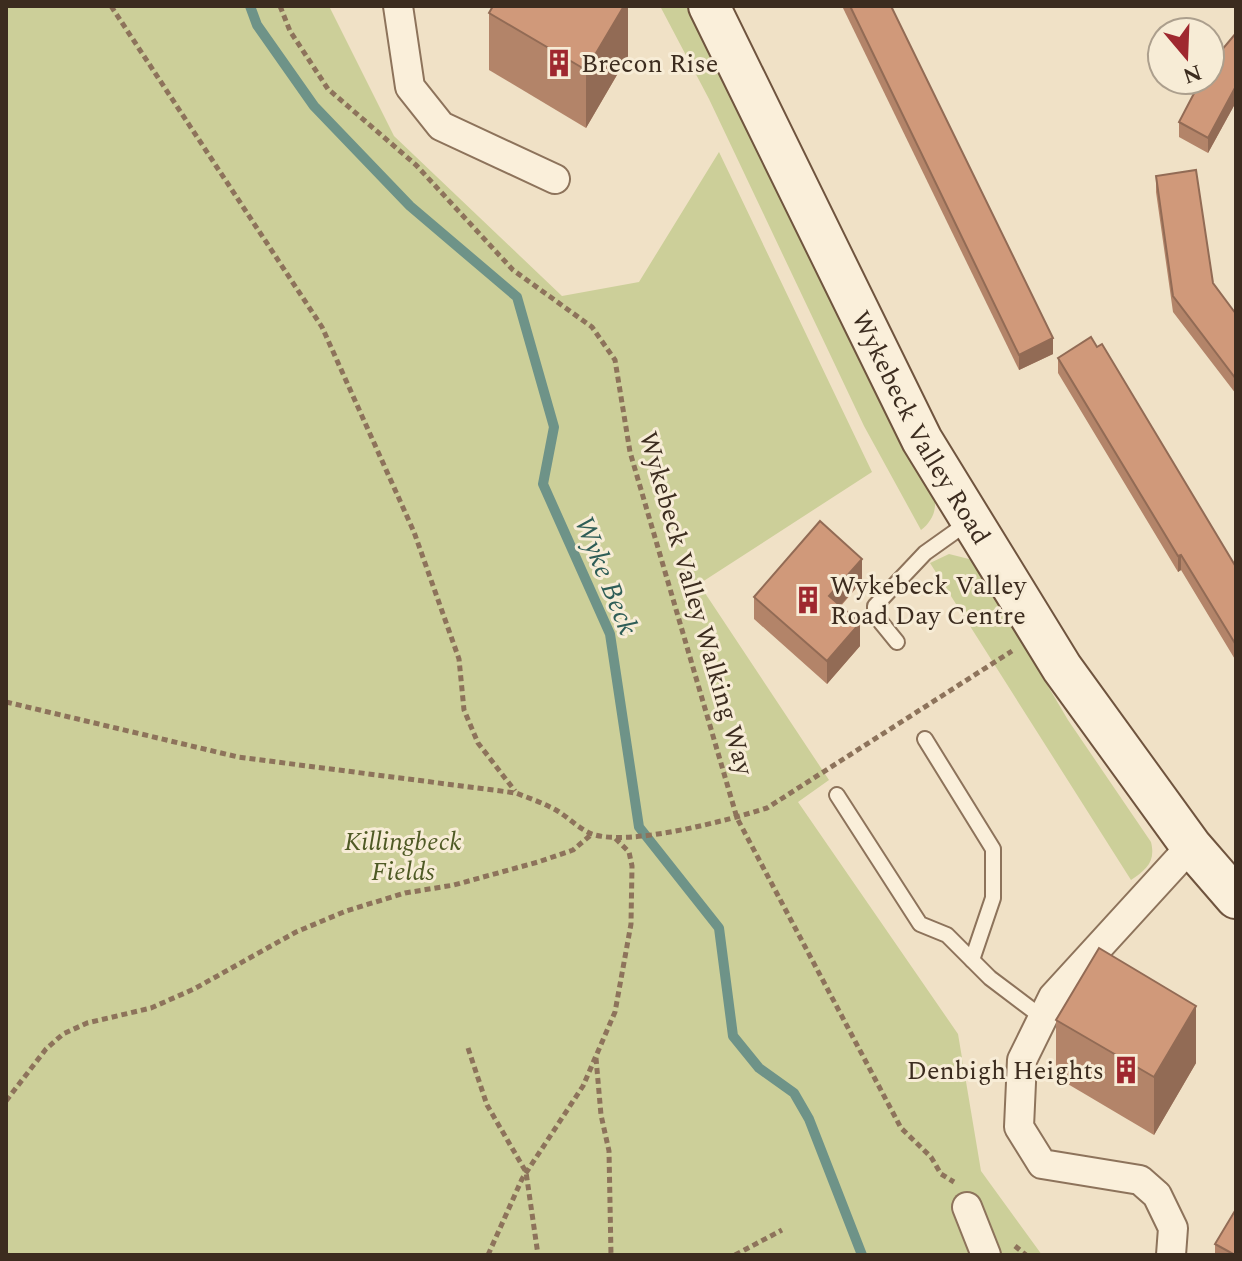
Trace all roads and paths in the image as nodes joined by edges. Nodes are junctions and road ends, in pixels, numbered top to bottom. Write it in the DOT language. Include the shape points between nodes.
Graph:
graph roads {
  1 [pos="111,6"];
  2 [pos="280,6"];
  3 [pos="398,6"];
  4 [pos="709,6"];
  5 [pos="555,179"];
  6 [pos="970,520"];
  7 [pos="1040,634"];
  8 [pos="897,642"];
  9 [pos="6,702"];
  10 [pos="925,739"];
  11 [pos="516,793"];
  12 [pos="837,795"];
  13 [pos="737,818"];
  14 [pos="592,834"];
  15 [pos="613,836"];
  16 [pos="1191,846"];
  17 [pos="1236,898"];
  18 [pos="972,960"];
  19 [pos="1043,1018"];
  20 [pos="468,1048"];
  21 [pos="596,1057"];
  22 [pos="6,1101"];
  23 [pos="526,1172"];
  24 [pos="966,1198"];
  25 [pos="782,1230"];
  26 [pos="987,1249"];
  27 [pos="488,1255"];
  28 [pos="538,1255"];
  29 [pos="611,1255"];
  30 [pos="735,1255"];
  31 [pos="1026,1255"];
  32 [pos="1171,1255"];
  1 -- 11 [label="path" via="322,327 414,532 459,659 464,710 478,743"];
  2 -- 13 [label="path, Wykebeck Valley Walking Way" via="328,89 416,165 513,270 592,327 615,360 630,452"];
  3 -- 5 [label="street" via="410,87 441,126"];
  4 -- 6 [label="street, Wykebeck Valley Road" via="922,440"];
  6 -- 7 [label="street, Wykebeck Valley Road"];
  6 -- 8 [label="lane" via="925,553 875,606 875,615"];
  7 -- 13 [label="path" via="767,808"];
  7 -- 16 [label="street, Wykebeck Valley Road"];
  9 -- 11 [label="path" via="238,757"];
  10 -- 18 [label="lane" via="993,849 993,898"];
  11 -- 14 [label="path"];
  12 -- 18 [label="lane" via="920,924 947,935"];
  13 -- 15 [label="path" via="666,833"];
  13 -- 24 [label="path, Wykebeck Valley Walking Way" via="901,1128"];
  14 -- 15 [label="path"];
  14 -- 22 [label="path" via="573,850 538,862 346,911 151,1008 87,1023 46,1049"];
  15 -- 21 [label="path" via="629,852 632,866 631,924 615,1012"];
  16 -- 17 [label="street, Wykebeck Valley Road"];
  16 -- 19 [label="street" via="1053,997"];
  18 -- 19 [label="lane"];
  19 -- 32 [label="street" via="1022,1060 1019,1127 1042,1164 1140,1180 1157,1195 1173,1228"];
  20 -- 23 [label="path" via="487,1105"];
  21 -- 23 [label="path"];
  21 -- 29 [label="path" via="609,1151"];
  23 -- 27 [label="path"];
  23 -- 28 [label="path"];
  24 -- 26 [label="street"];
  25 -- 30 [label="path"];
  26 -- 31 [label="path"];
}
